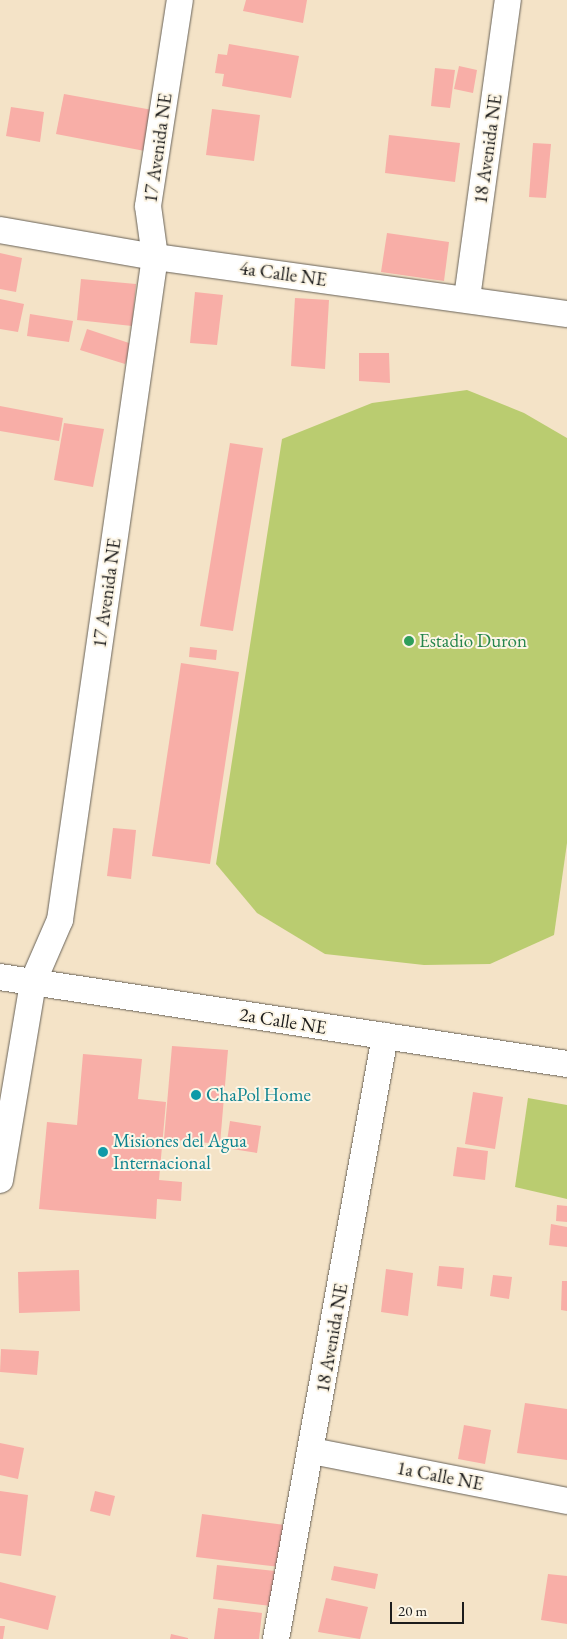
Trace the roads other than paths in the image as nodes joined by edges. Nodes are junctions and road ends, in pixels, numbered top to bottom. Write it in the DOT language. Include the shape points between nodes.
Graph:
graph roads {
  1 [pos="180,0"];
  2 [pos="508,0"];
  3 [pos="0,230"];
  4 [pos="155,257"];
  5 [pos="467,298"];
  6 [pos="567,314"];
  7 [pos="0,977"];
  8 [pos="32,982"];
  9 [pos="385,1036"];
  10 [pos="567,1064"];
  11 [pos="0,1180"];
  12 [pos="312,1451"];
  13 [pos="567,1502"];
  14 [pos="276,1639"];
  1 -- 4 [label="street, 17 Avenida NE" via="148,206"];
  2 -- 5 [label="street, 18 Avenida NE"];
  3 -- 4 [label="street, 4a Calle NE"];
  4 -- 5 [label="street, 4a Calle NE"];
  4 -- 8 [label="street, 17 Avenida NE" via="60,920"];
  5 -- 6 [label="street, 4a Calle NE"];
  7 -- 8 [label="street, 2a Calle NE"];
  8 -- 9 [label="street, 2a Calle NE"];
  8 -- 11 [label="street, 17 Avenida NE"];
  9 -- 10 [label="street, 2a Calle NE"];
  9 -- 12 [label="street, 18 Avenida NE"];
  12 -- 13 [label="street, 1a Calle NE"];
  12 -- 14 [label="street, 18 Avenida NE"];
}
